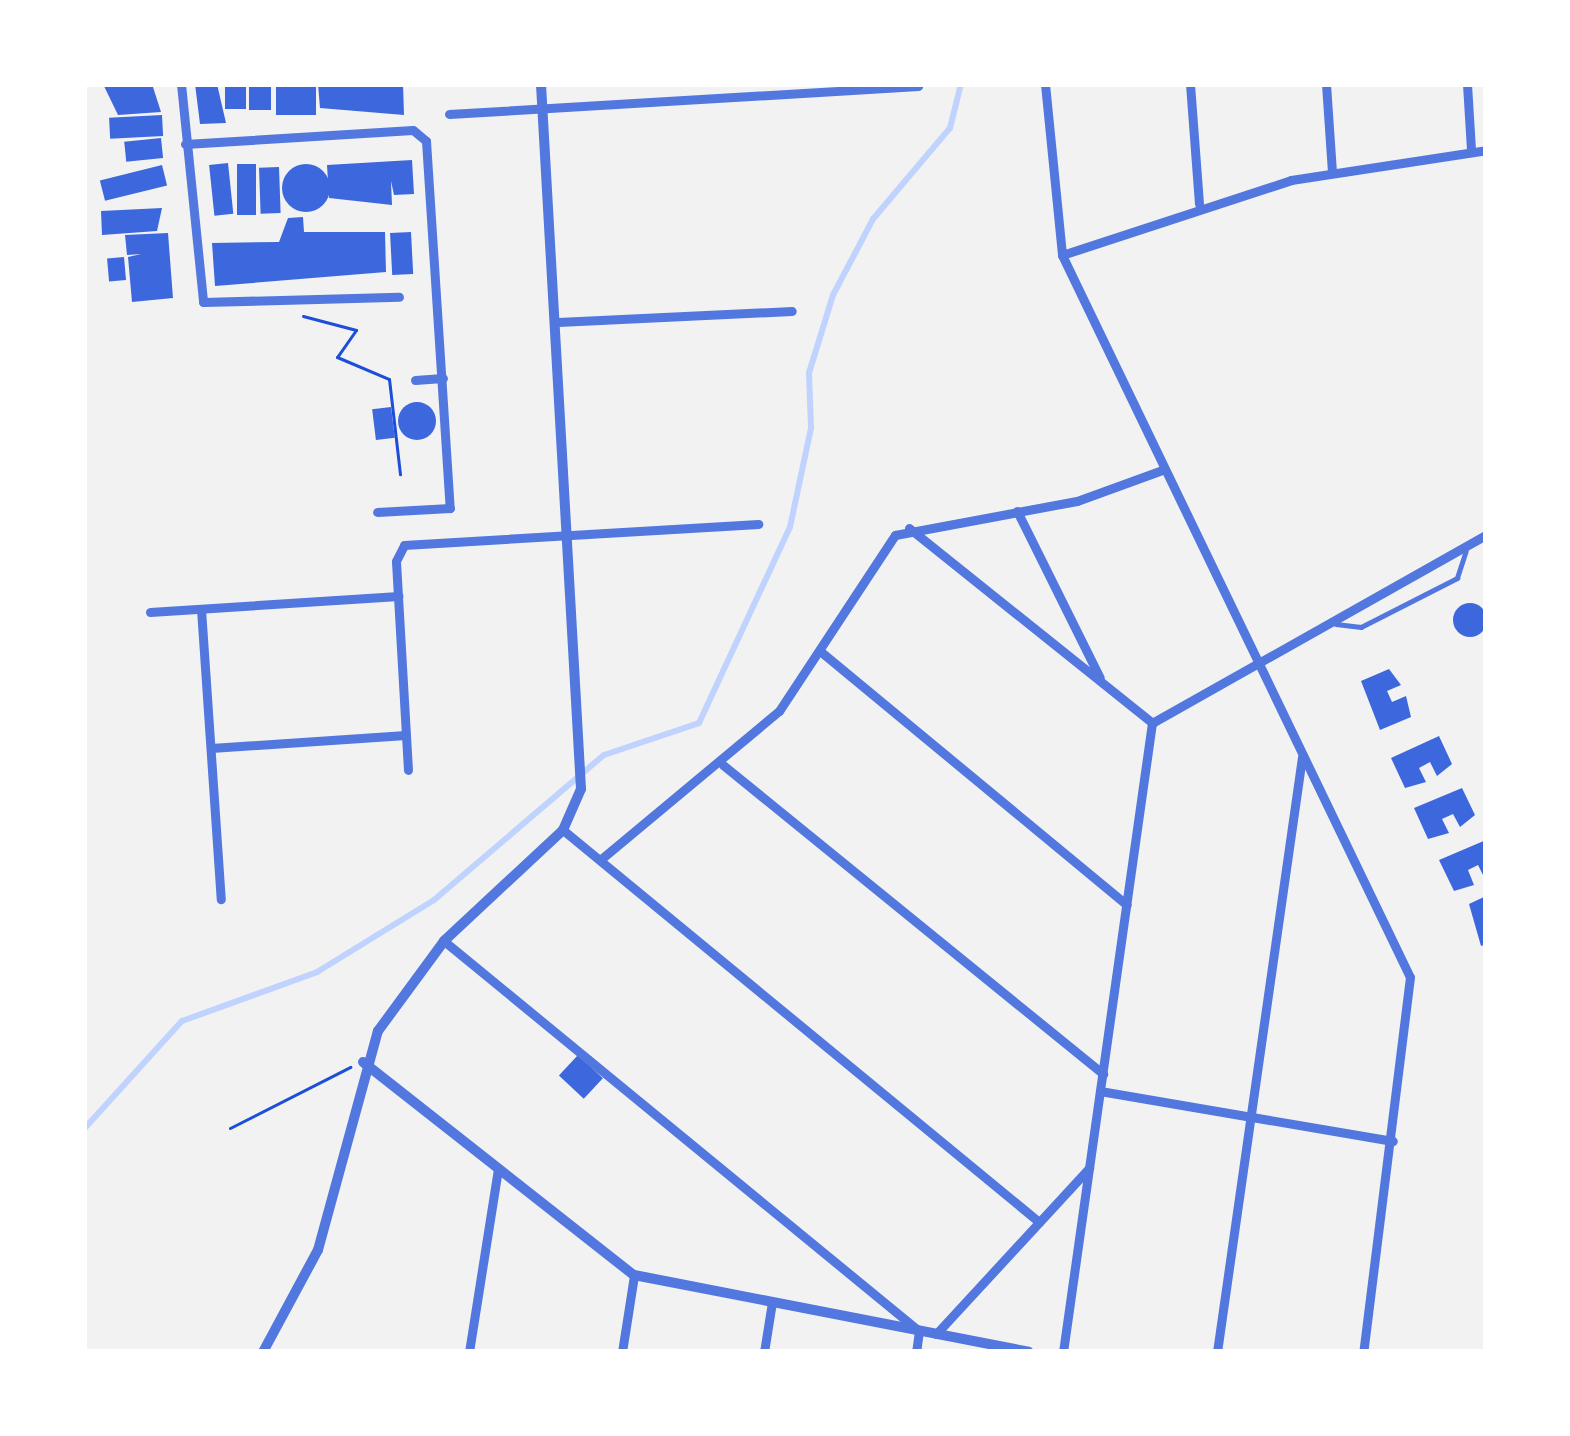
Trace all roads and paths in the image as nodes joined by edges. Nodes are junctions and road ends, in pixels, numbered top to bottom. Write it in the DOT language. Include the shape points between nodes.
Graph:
graph roads {
  1 [pos="181,84"];
  2 [pos="542,84"];
  3 [pos="1045,84"];
  4 [pos="1190,84"];
  5 [pos="1326,84"];
  6 [pos="1467,84"];
  7 [pos="918,86"];
  8 [pos="543,108"];
  9 [pos="448,114"];
  10 [pos="185,144"];
  11 [pos="1471,150"];
  12 [pos="1486,150"];
  13 [pos="1332,171"];
  14 [pos="1199,204"];
  15 [pos="1062,255"];
  16 [pos="398,297"];
  17 [pos="299,303"];
  18 [pos="792,311"];
  19 [pos="558,322"];
  20 [pos="443,378"];
  21 [pos="415,380"];
  22 [pos="1162,470"];
  23 [pos="400,473"];
  24 [pos="1017,511"];
  25 [pos="377,512"];
  26 [pos="758,524"];
  27 [pos="910,528"];
  28 [pos="1486,535"];
  29 [pos="572,538"];
  30 [pos="1468,544"];
  31 [pos="398,596"];
  32 [pos="201,609"];
  33 [pos="150,612"];
  34 [pos="1331,622"];
  35 [pos="820,651"];
  36 [pos="1258,664"];
  37 [pos="1102,683"];
  38 [pos="1153,723"];
  39 [pos="406,735"];
  40 [pos="211,748"];
  41 [pos="1303,754"];
  42 [pos="723,765"];
  43 [pos="408,770"];
  44 [pos="563,830"];
  45 [pos="600,860"];
  46 [pos="221,899"];
  47 [pos="1127,905"];
  48 [pos="444,941"];
  49 [pos="363,1062"];
  50 [pos="1102,1074"];
  51 [pos="1100,1091"];
  52 [pos="1251,1117"];
  53 [pos="230,1128"];
  54 [pos="1393,1141"];
  55 [pos="498,1168"];
  56 [pos="1089,1168"];
  57 [pos="1039,1222"];
  58 [pos="634,1275"];
  59 [pos="772,1302"];
  60 [pos="919,1331"];
  61 [pos="936,1334"];
  62 [pos="263,1352"];
  63 [pos="469,1352"];
  64 [pos="622,1352"];
  65 [pos="764,1352"];
  66 [pos="916,1352"];
  67 [pos="1029,1352"];
  68 [pos="1063,1352"];
  69 [pos="1217,1352"];
  70 [pos="1363,1352"];
  1 -- 10 [label="street"];
  2 -- 8 [label="street"];
  3 -- 15 [label="street"];
  4 -- 14 [label="street"];
  5 -- 13 [label="street"];
  6 -- 11 [label="street"];
  7 -- 8 [label="street"];
  8 -- 9 [label="street"];
  8 -- 19 [label="street"];
  10 -- 17 [label="street" via="196,296 220,308"];
  10 -- 20 [label="street" via="423,136"];
  11 -- 12 [label="street"];
  11 -- 13 [label="street"];
  13 -- 14 [label="street"];
  14 -- 15 [label="street"];
  15 -- 22 [label="street"];
  16 -- 17 [label="street"];
  17 -- 23 [label="path" via="314,324 356,330 337,357 389,379"];
  18 -- 19 [label="street"];
  19 -- 29 [label="street"];
  20 -- 21 [label="street"];
  20 -- 25 [label="street" via="450,508"];
  22 -- 24 [label="street"];
  22 -- 36 [label="street"];
  24 -- 27 [label="street"];
  24 -- 37 [label="street"];
  26 -- 29 [label="street"];
  27 -- 35 [label="street" via="869,559"];
  27 -- 37 [label="street"];
  28 -- 30 [label="street"];
  29 -- 31 [label="street" via="425,541 398,552"];
  29 -- 44 [label="street" via="584,750 581,789"];
  30 -- 34 [label="street"];
  30 -- 34 [label="lane" via="1457,578 1361,627"];
  31 -- 32 [label="street"];
  31 -- 39 [label="street"];
  32 -- 33 [label="street"];
  32 -- 40 [label="street"];
  34 -- 36 [label="street"];
  35 -- 42 [label="street"];
  35 -- 47 [label="street"];
  36 -- 38 [label="street"];
  36 -- 41 [label="street"];
  37 -- 38 [label="street"];
  38 -- 47 [label="street"];
  39 -- 40 [label="street"];
  39 -- 43 [label="street"];
  40 -- 46 [label="street"];
  41 -- 52 [label="street"];
  41 -- 54 [label="street" via="1410,977"];
  42 -- 45 [label="street"];
  42 -- 50 [label="street"];
  44 -- 45 [label="street"];
  44 -- 48 [label="street"];
  45 -- 57 [label="street"];
  47 -- 50 [label="street"];
  48 -- 49 [label="street"];
  48 -- 60 [label="street"];
  49 -- 53 [label="path" via="261,1103"];
  49 -- 55 [label="street"];
  49 -- 62 [label="street" via="318,1250"];
  50 -- 51 [label="street"];
  51 -- 52 [label="street"];
  51 -- 56 [label="street"];
  52 -- 54 [label="street"];
  52 -- 69 [label="street"];
  54 -- 70 [label="street"];
  55 -- 58 [label="street"];
  55 -- 63 [label="street"];
  56 -- 57 [label="street"];
  56 -- 68 [label="street"];
  57 -- 61 [label="street"];
  58 -- 59 [label="street"];
  58 -- 64 [label="street"];
  59 -- 60 [label="street"];
  59 -- 65 [label="street"];
  60 -- 61 [label="street"];
  60 -- 66 [label="street"];
  61 -- 67 [label="street"];
}
